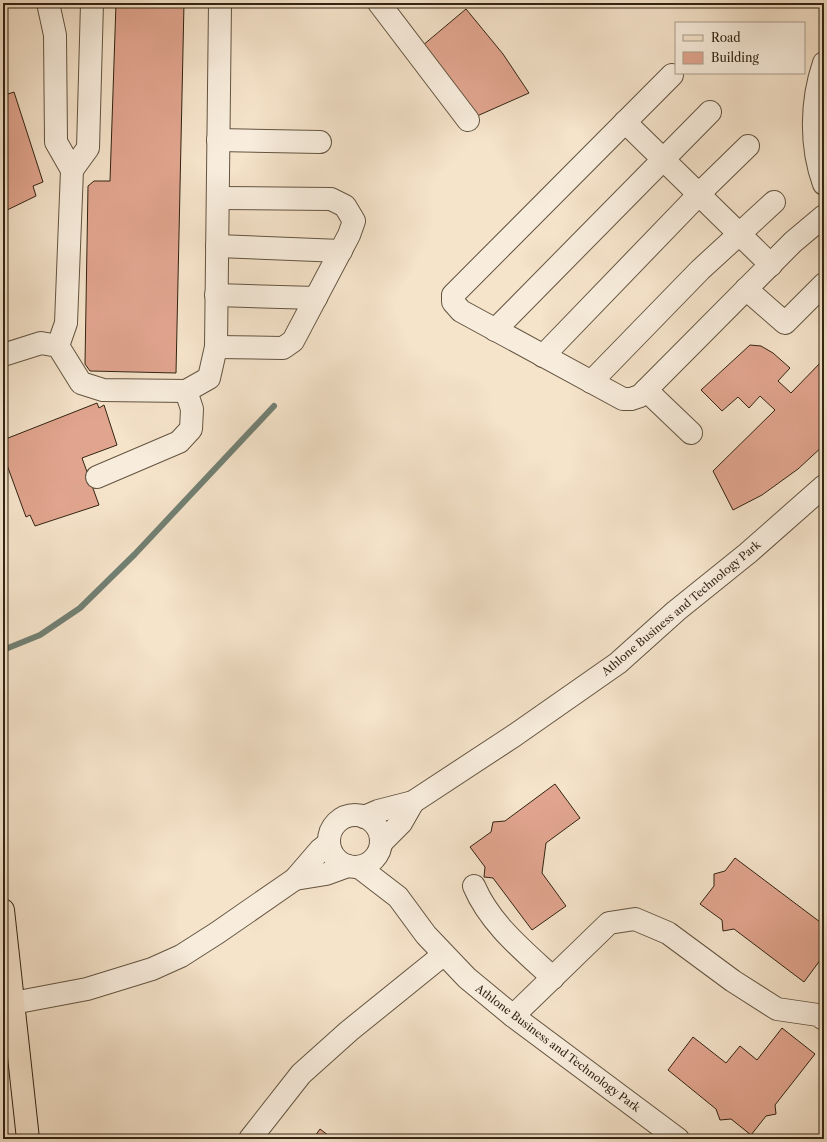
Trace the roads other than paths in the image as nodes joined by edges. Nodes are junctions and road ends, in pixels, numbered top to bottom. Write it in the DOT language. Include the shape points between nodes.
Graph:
graph roads {
  1 [pos="48,3"];
  2 [pos="92,3"];
  3 [pos="220,3"];
  4 [pos="379,3"];
  5 [pos="824,63"];
  6 [pos="672,75"];
  7 [pos="710,112"];
  8 [pos="468,120"];
  9 [pos="625,122"];
  10 [pos="218,140"];
  11 [pos="320,142"];
  12 [pos="748,146"];
  13 [pos="663,160"];
  14 [pos="72,170"];
  15 [pos="824,184"];
  16 [pos="698,195"];
  17 [pos="218,198"];
  18 [pos="774,202"];
  19 [pos="824,216"];
  20 [pos="739,234"];
  21 [pos="217,246"];
  22 [pos="341,250"];
  23 [pos="771,265"];
  24 [pos="824,284"];
  25 [pos="746,289"];
  26 [pos="216,295"];
  27 [pos="316,298"];
  28 [pos="495,330"];
  29 [pos="58,346"];
  30 [pos="216,347"];
  31 [pos="4,350"];
  32 [pos="543,356"];
  33 [pos="591,382"];
  34 [pos="646,390"];
  35 [pos="186,391"];
  36 [pos="691,433"];
  37 [pos="97,477"];
  38 [pos="824,486"];
  39 [pos="413,802"];
  40 [pos="364,817"];
  41 [pos="329,843"];
  42 [pos="380,847"];
  43 [pos="353,866"];
  44 [pos="295,879"];
  45 [pos="474,886"];
  46 [pos="398,897"];
  47 [pos="3,910"];
  48 [pos="443,955"];
  49 [pos="553,978"];
  50 [pos="13,1003"];
  51 [pos="513,1016"];
  52 [pos="824,1019"];
  53 [pos="28,1139"];
  54 [pos="250,1139"];
  55 [pos="678,1139"];
  1 -- 14 [label="street" via="55,35 56,142"];
  2 -- 14 [label="street" via="88,148"];
  3 -- 10 [label="street"];
  4 -- 8 [label="street"];
  5 -- 15 [label="street" via="816,92 814,127"];
  6 -- 9 [label="street"];
  7 -- 13 [label="street"];
  9 -- 13 [label="street"];
  9 -- 28 [label="street" via="453,295 453,302 461,311"];
  10 -- 11 [label="street"];
  10 -- 17 [label="street"];
  12 -- 16 [label="street"];
  13 -- 16 [label="street"];
  13 -- 28 [label="street"];
  14 -- 29 [label="street" via="66,323"];
  16 -- 20 [label="street"];
  16 -- 32 [label="street"];
  17 -- 21 [label="street"];
  17 -- 22 [label="street" via="330,199 345,206 354,221"];
  18 -- 20 [label="street"];
  19 -- 23 [label="street"];
  20 -- 23 [label="street"];
  20 -- 33 [label="street" via="700,270"];
  21 -- 22 [label="street"];
  21 -- 26 [label="street"];
  22 -- 27 [label="street"];
  23 -- 25 [label="street"];
  24 -- 25 [label="street" via="785,324"];
  25 -- 34 [label="street"];
  26 -- 27 [label="street"];
  26 -- 30 [label="street"];
  27 -- 30 [label="street" via="293,341 283,348"];
  28 -- 32 [label="street"];
  29 -- 31 [label="street" via="41,343"];
  29 -- 35 [label="street" via="81,384 103,390"];
  30 -- 35 [label="street" via="209,378"];
  32 -- 33 [label="street"];
  33 -- 34 [label="street" via="623,399 631,400"];
  34 -- 36 [label="street"];
  35 -- 37 [label="street" via="192,409 190,429 179,442"];
  38 -- 39 [label="street, Athlone Business and Technology Park" via="618,663"];
  39 -- 40 [label="street, Athlone Business and Technology Park"];
  39 -- 42 [label="street, Athlone Business and Technology Park" via="401,823"];
  40 -- 41 [label="street, Athlone Business and Technology Park" via="352,816 340,820 334,826"];
  40 -- 42 [label="street, Athlone Business and Technology Park" via="377,828"];
  41 -- 43 [label="street, Athlone Business and Technology Park" via="335,858"];
  41 -- 44 [label="street, Athlone Business and Technology Park"];
  42 -- 43 [label="street, Athlone Business and Technology Park" via="375,858 369,863"];
  42 -- 46 [label="street, Athlone Business and Technology Park"];
  43 -- 44 [label="street, Athlone Business and Technology Park"];
  43 -- 46 [label="street, Athlone Business and Technology Park"];
  44 -- 50 [label="street, Athlone Business and Technology Park" via="181,956 152,969 87,989"];
  45 -- 49 [label="street" via="481,902 510,938"];
  46 -- 48 [label="street, Athlone Business and Technology Park"];
  47 -- 50 [label="main road"];
  48 -- 51 [label="street, Athlone Business and Technology Park"];
  48 -- 54 [label="street" via="348,1031 302,1074"];
  49 -- 51 [label="street"];
  49 -- 52 [label="street" via="609,923 635,919 668,933 733,981 777,1009 818,1015"];
  50 -- 53 [label="main road"];
  51 -- 55 [label="street, Athlone Business and Technology Park"];
}
